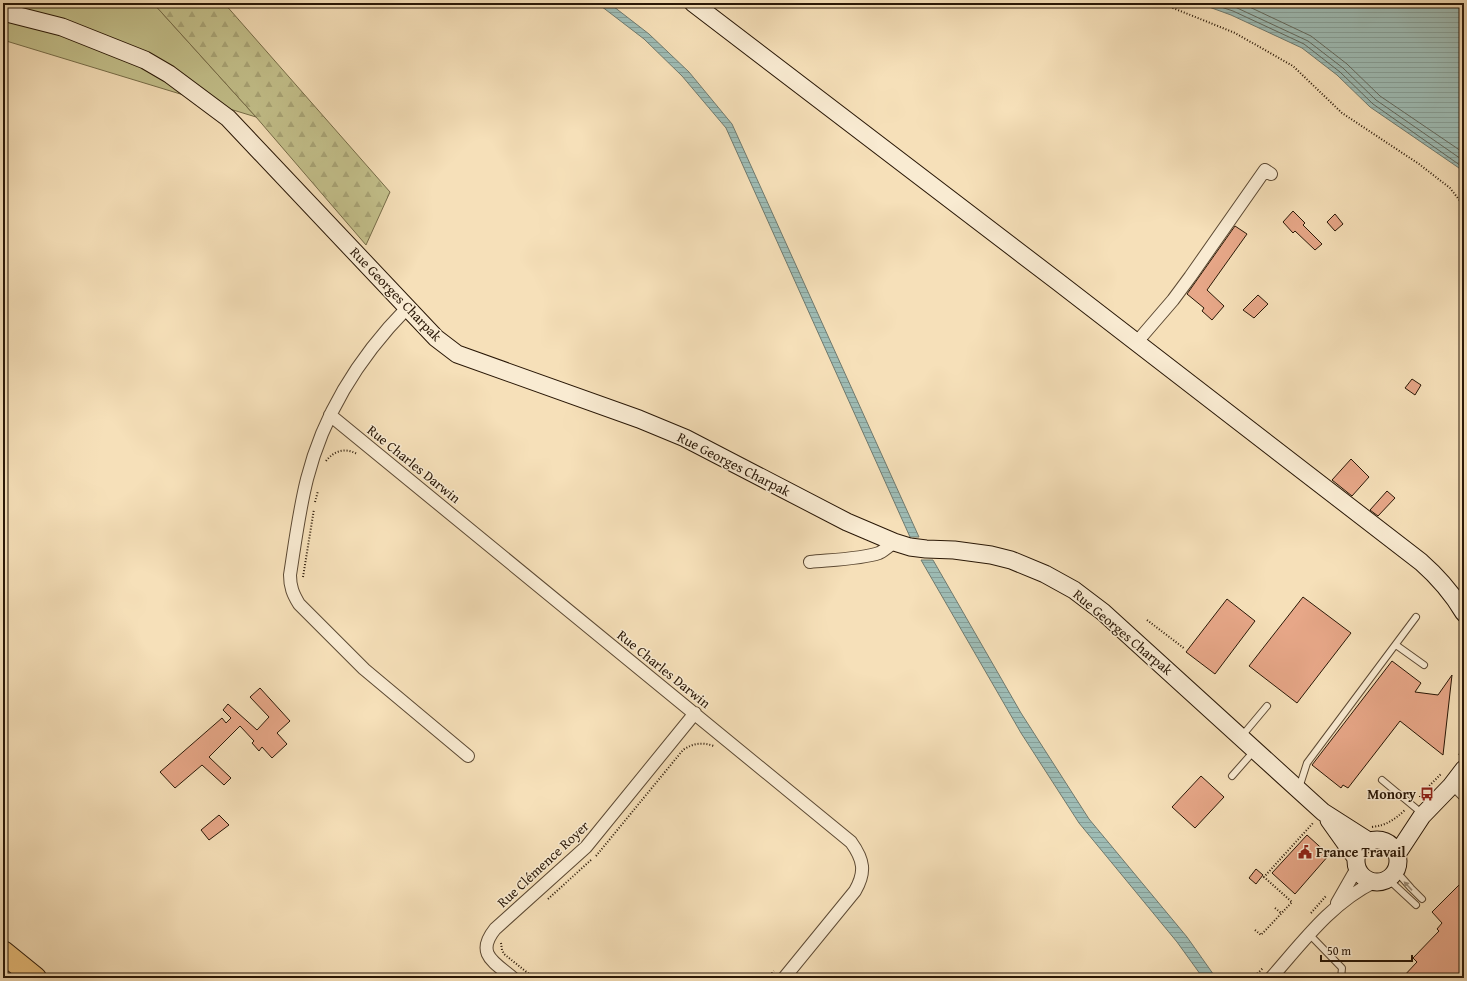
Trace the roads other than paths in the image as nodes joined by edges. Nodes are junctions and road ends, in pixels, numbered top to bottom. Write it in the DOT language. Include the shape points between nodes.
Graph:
graph roads {
  1 [pos="693,3"];
  2 [pos="3,12"];
  3 [pos="1271,174"];
  4 [pos="407,308"];
  5 [pos="1136,342"];
  6 [pos="330,415"];
  7 [pos="894,542"];
  8 [pos="810,562"];
  9 [pos="1464,613"];
  10 [pos="1416,617"];
  11 [pos="1396,645"];
  12 [pos="1424,665"];
  13 [pos="1267,706"];
  14 [pos="694,713"];
  15 [pos="1241,737"];
  16 [pos="1255,750"];
  17 [pos="468,756"];
  18 [pos="1461,763"];
  19 [pos="1232,776"];
  20 [pos="1452,779"];
  21 [pos="1382,780"];
  22 [pos="1299,789"];
  23 [pos="1464,799"];
  24 [pos="1418,812"];
  25 [pos="1320,815"];
  26 [pos="1376,841"];
  27 [pos="1397,854"];
  28 [pos="1357,863"];
  29 [pos="1386,877"];
  30 [pos="1422,899"];
  31 [pos="1416,905"];
  32 [pos="1334,909"];
  33 [pos="1310,935"];
  34 [pos="3,952"];
  35 [pos="35,978"];
  36 [pos="513,978"];
  37 [pos="784,978"];
  38 [pos="1271,978"];
  39 [pos="1341,978"];
  1 -- 5 [label="street"];
  2 -- 4 [label="street, Rue Georges Charpak" via="62,26 145,60 169,74 228,118"];
  3 -- 5 [label="street" via="1265,170 1190,277"];
  4 -- 6 [label="street" via="370,348"];
  4 -- 7 [label="street, Rue Georges Charpak" via="436,338 457,354 685,438 847,522"];
  5 -- 9 [label="street" via="1436,575"];
  6 -- 14 [label="street, Rue Charles Darwin"];
  6 -- 17 [label="street" via="307,479 290,575 290,586 294,596 364,669"];
  7 -- 8 [label="street" via="882,551 867,556"];
  7 -- 15 [label="street, Rue Georges Charpak" via="910,547 991,555 1011,560 1051,577 1074,590 1103,612"];
  10 -- 11 [label="lane"];
  11 -- 12 [label="lane"];
  11 -- 22 [label="lane" via="1307,763"];
  13 -- 15 [label="lane"];
  14 -- 36 [label="street, Rue Clémence Royer" via="586,847 488,937 485,947 487,955"];
  14 -- 37 [label="street, Rue Charles Darwin" via="851,842 862,860 862,876 855,891"];
  15 -- 16 [label="street, Rue Georges Charpak"];
  16 -- 19 [label="lane"];
  16 -- 22 [label="street, Rue Georges Charpak"];
  18 -- 20 [label="street"];
  20 -- 23 [label="lane"];
  20 -- 24 [label="street"];
  21 -- 24 [label="lane"];
  22 -- 25 [label="street, Rue Georges Charpak"];
  24 -- 26 [label="street"];
  24 -- 27 [label="street"];
  25 -- 26 [label="street, Rue Georges Charpak"];
  25 -- 28 [label="street, Rue Georges Charpak"];
  26 -- 27 [label="street" via="1394,848"];
  26 -- 28 [label="street" via="1361,848"];
  27 -- 29 [label="street" via="1398,861"];
  28 -- 29 [label="street" via="1364,877"];
  28 -- 32 [label="street"];
  30 -- 29 [label="lane, one-way" via="1411,888"];
  29 -- 31 [label="lane"];
  29 -- 32 [label="street" via="1356,892"];
  32 -- 33 [label="street"];
  33 -- 38 [label="street"];
  33 -- 39 [label="lane" via="1342,968"];
  34 -- 35 [label="highway"];
}
